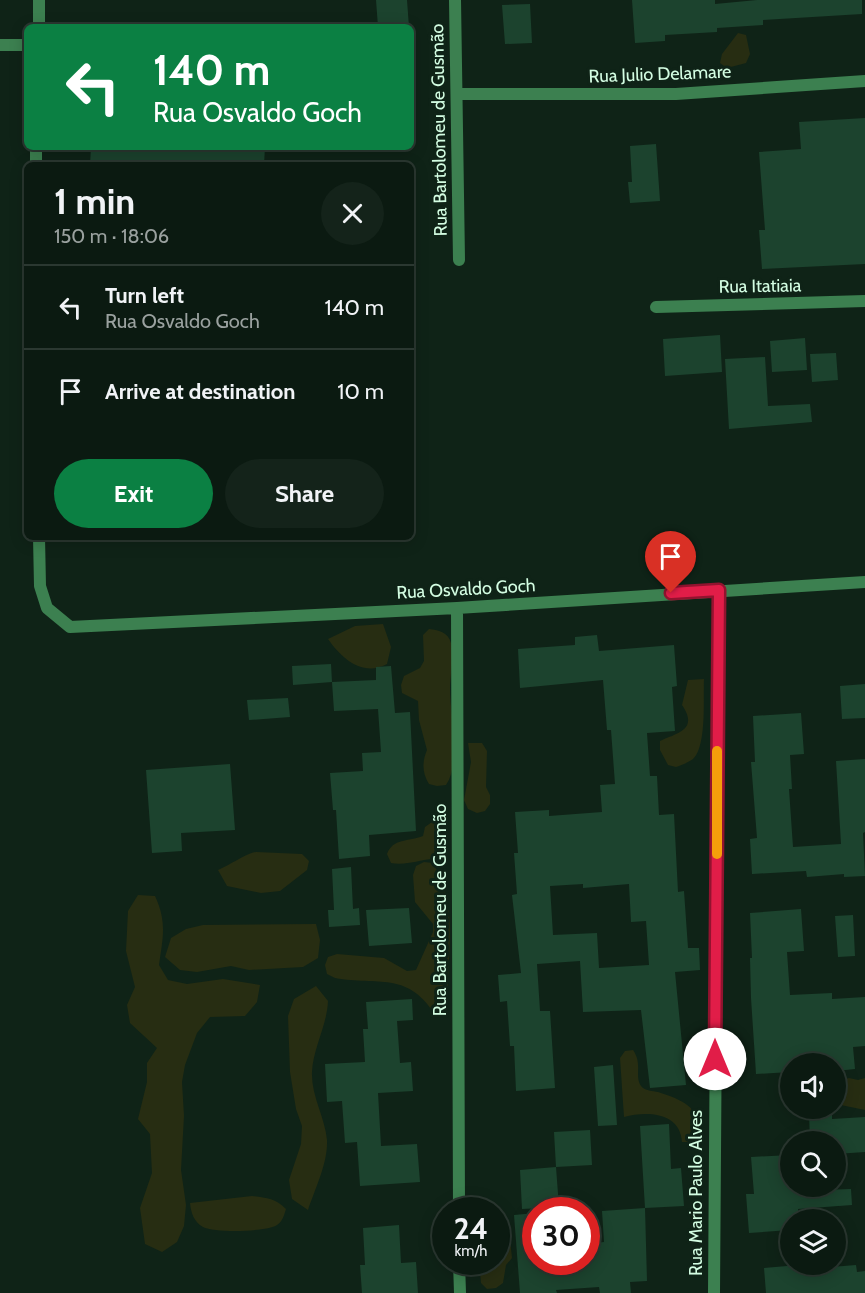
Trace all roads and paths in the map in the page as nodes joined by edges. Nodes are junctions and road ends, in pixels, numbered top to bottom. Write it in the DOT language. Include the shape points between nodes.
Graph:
graph roads {
  1 [pos="39,0"];
  2 [pos="455,0"];
  3 [pos="39,24"];
  4 [pos="0,45"];
  5 [pos="24,45"];
  6 [pos="865,81"];
  7 [pos="456,94"];
  8 [pos="459,260"];
  9 [pos="865,301"];
  10 [pos="656,307"];
  11 [pos="39,540"];
  12 [pos="865,582"];
  13 [pos="719,590"];
  14 [pos="457,609"];
  15 [pos="459,1197"];
  16 [pos="459,1275"];
  17 [pos="459,1293"];
  18 [pos="714,1293"];
  1 -- 3 [label="street"];
  2 -- 7 [label="street, Rua Bartolomeu de Gusmão"];
  4 -- 5 [label="street"];
  6 -- 7 [label="street, Rua Julio Delamare" via="676,94"];
  7 -- 8 [label="street, Rua Bartolomeu de Gusmão"];
  9 -- 10 [label="street, Rua Itatiaia"];
  11 -- 14 [label="street, Rua Osvaldo Goch" via="40,586 47,608 70,627"];
  12 -- 13 [label="street, Rua Osvaldo Goch"];
  13 -- 14 [label="street, Rua Osvaldo Goch"];
  13 -- 18 [label="street, Rua Mario Paulo Alves"];
  14 -- 15 [label="street, Rua Bartolomeu de Gusmão"];
  16 -- 17 [label="street"];
}
